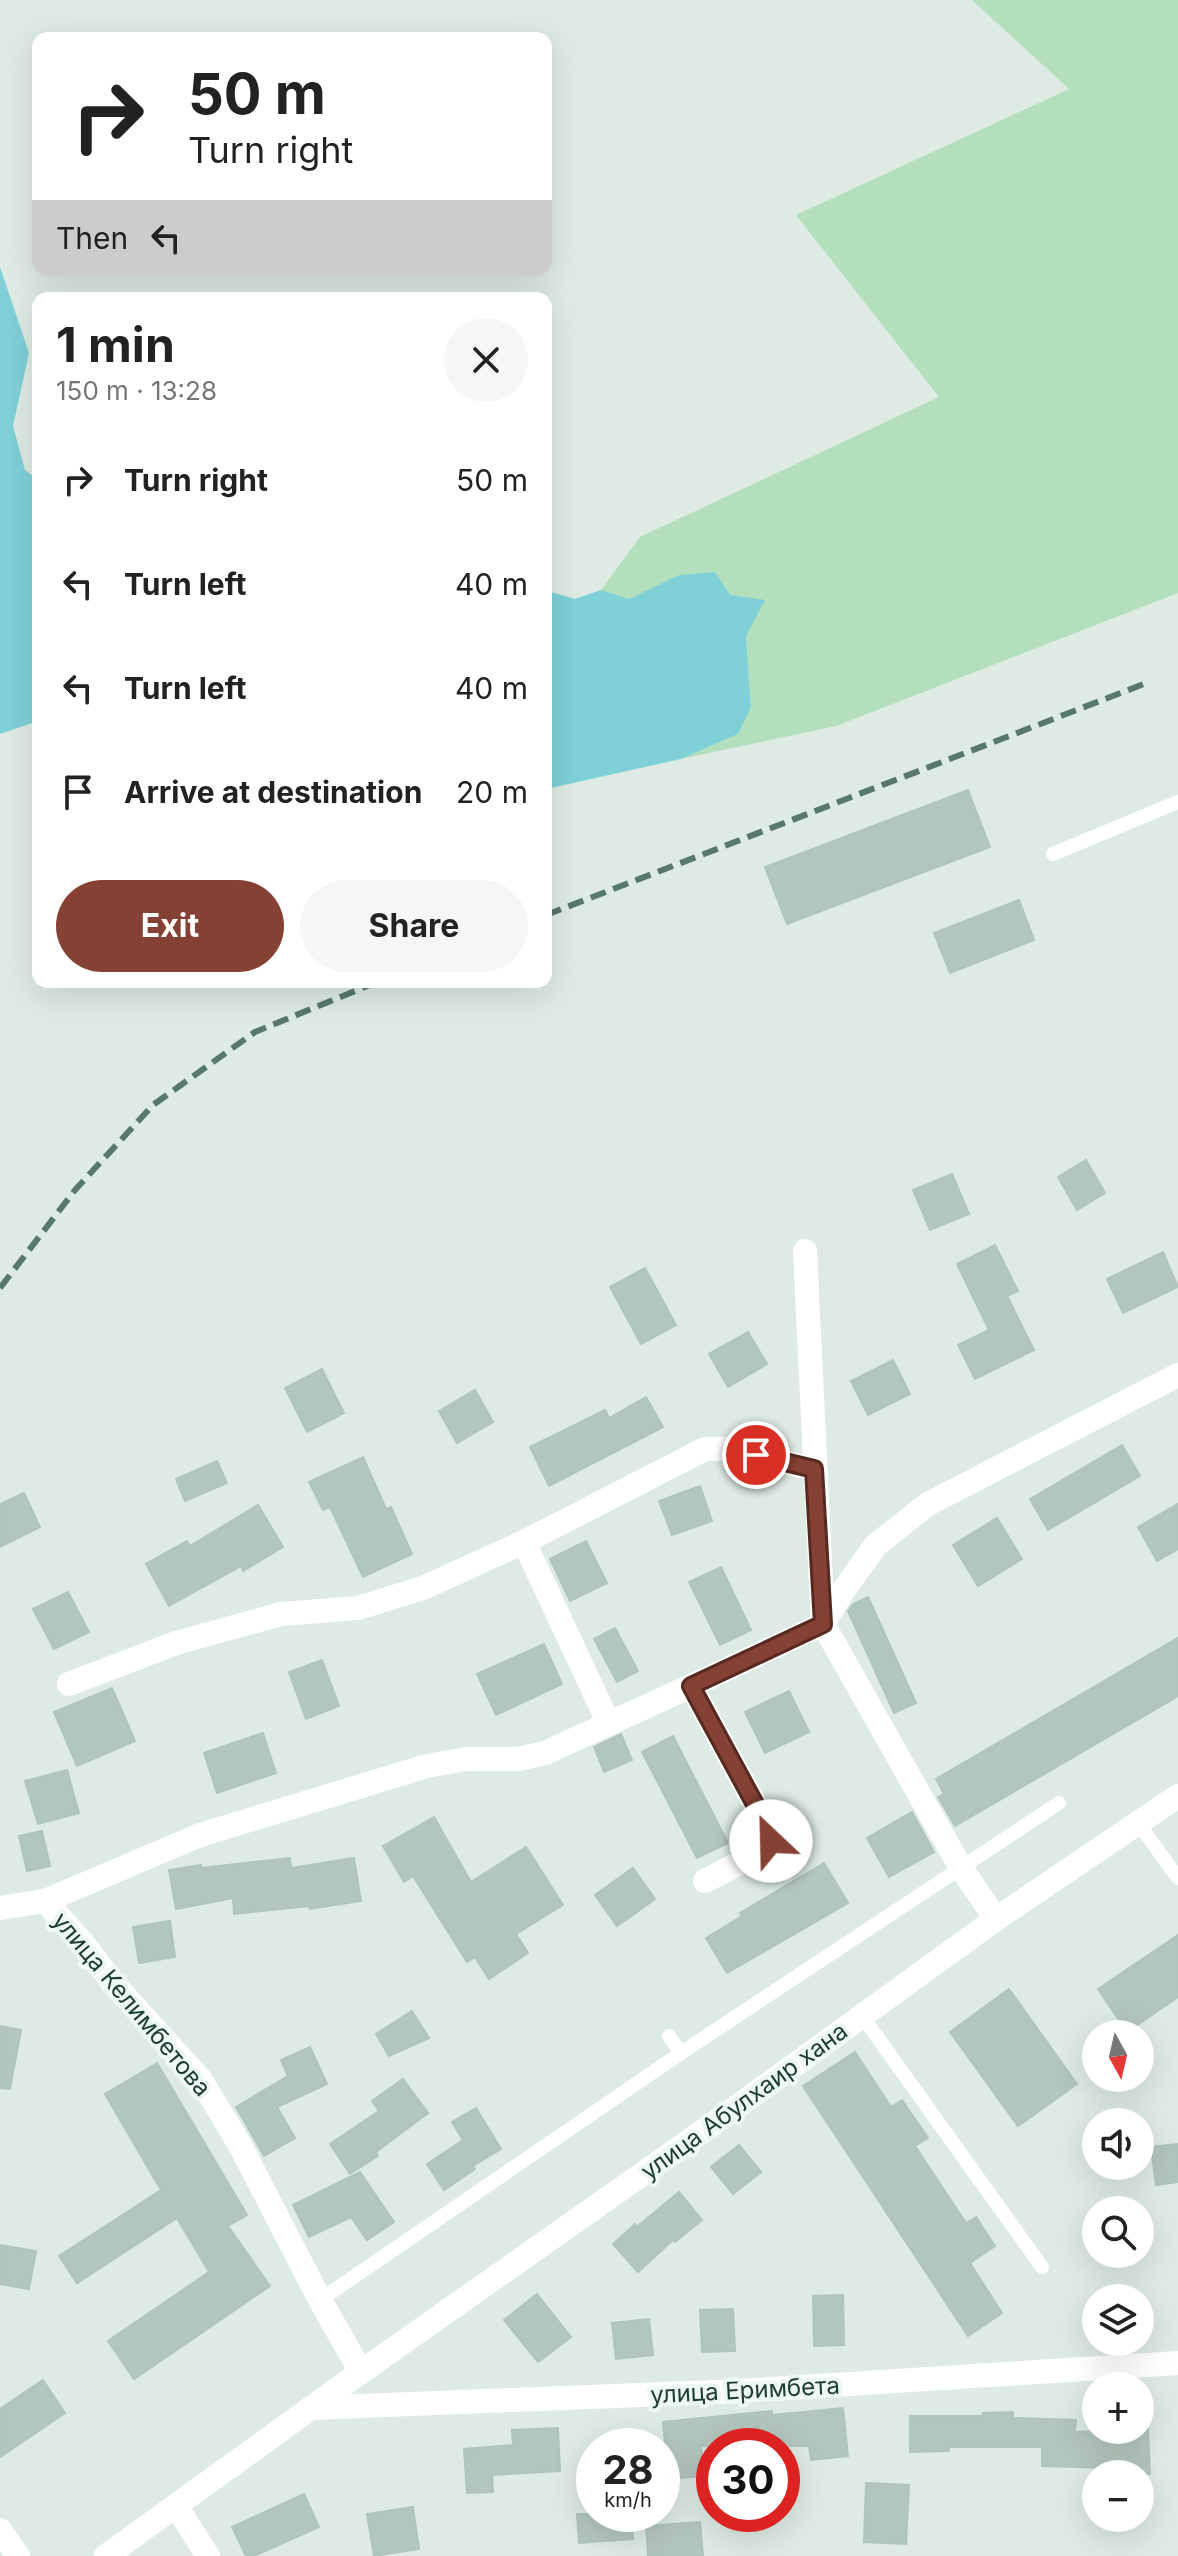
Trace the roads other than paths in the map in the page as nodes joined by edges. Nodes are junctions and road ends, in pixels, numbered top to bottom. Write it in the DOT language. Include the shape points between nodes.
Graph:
graph roads {
  1 [pos="1178,802"];
  2 [pos="1053,854"];
  3 [pos="805,1251"];
  4 [pos="1178,1375"];
  5 [pos="814,1469"];
  6 [pos="524,1542"];
  7 [pos="823,1624"];
  8 [pos="69,1684"];
  9 [pos="691,1686"];
  10 [pos="609,1724"];
  11 [pos="1178,1796"];
  12 [pos="1059,1803"];
  13 [pos="1138,1823"];
  14 [pos="961,1868"];
  15 [pos="1178,1878"];
  16 [pos="705,1881"];
  17 [pos="45,1901"];
  18 [pos="0,1908"];
  19 [pos="996,1919"];
  20 [pos="862,2016"];
  21 [pos="669,2036"];
  22 [pos="681,2053"];
  23 [pos="1042,2267"];
  24 [pos="320,2300"];
  25 [pos="1178,2363"];
  26 [pos="361,2372"];
  27 [pos="311,2408"];
  28 [pos="176,2506"];
  29 [pos="0,2530"];
  30 [pos="18,2556"];
  31 [pos="106,2556"];
  32 [pos="208,2556"];
  1 -- 2 [label="lane"];
  3 -- 5 [label="street"];
  4 -- 7 [label="street" via="928,1504 876,1545"];
  5 -- 6 [label="street" via="705,1449"];
  5 -- 7 [label="street"];
  6 -- 8 [label="street" via="390,1600 281,1614 176,1643"];
  6 -- 10 [label="street"];
  7 -- 9 [label="street, улица Келимбетова"];
  7 -- 14 [label="street"];
  9 -- 10 [label="street, улица Келимбетова"];
  9 -- 16 [label="street" via="771,1841 768,1848"];
  10 -- 17 [label="street, улица Келимбетова" via="545,1753 427,1766 200,1835"];
  11 -- 13 [label="street, улица Абулхаир хана"];
  12 -- 14 [label="lane"];
  13 -- 15 [label="lane"];
  13 -- 19 [label="street, улица Абулхаир хана"];
  14 -- 19 [label="street"];
  14 -- 22 [label="lane"];
  17 -- 18 [label="street"];
  17 -- 24 [label="street, улица Келимбетова" via="201,2080"];
  19 -- 20 [label="street, улица Абулхаир хана"];
  20 -- 23 [label="lane"];
  20 -- 26 [label="street, улица Абулхаир хана"];
  21 -- 22 [label="lane"];
  22 -- 24 [label="lane"];
  24 -- 26 [label="street, улица Келимбетова"];
  25 -- 27 [label="street, улица Еримбета" via="740,2391"];
  26 -- 27 [label="street, улица Абулхаир хана"];
  27 -- 28 [label="street, улица Абулхаир хана"];
  28 -- 31 [label="street, улица Абулхаир хана"];
  28 -- 32 [label="street"];
  29 -- 30 [label="street"];
}
